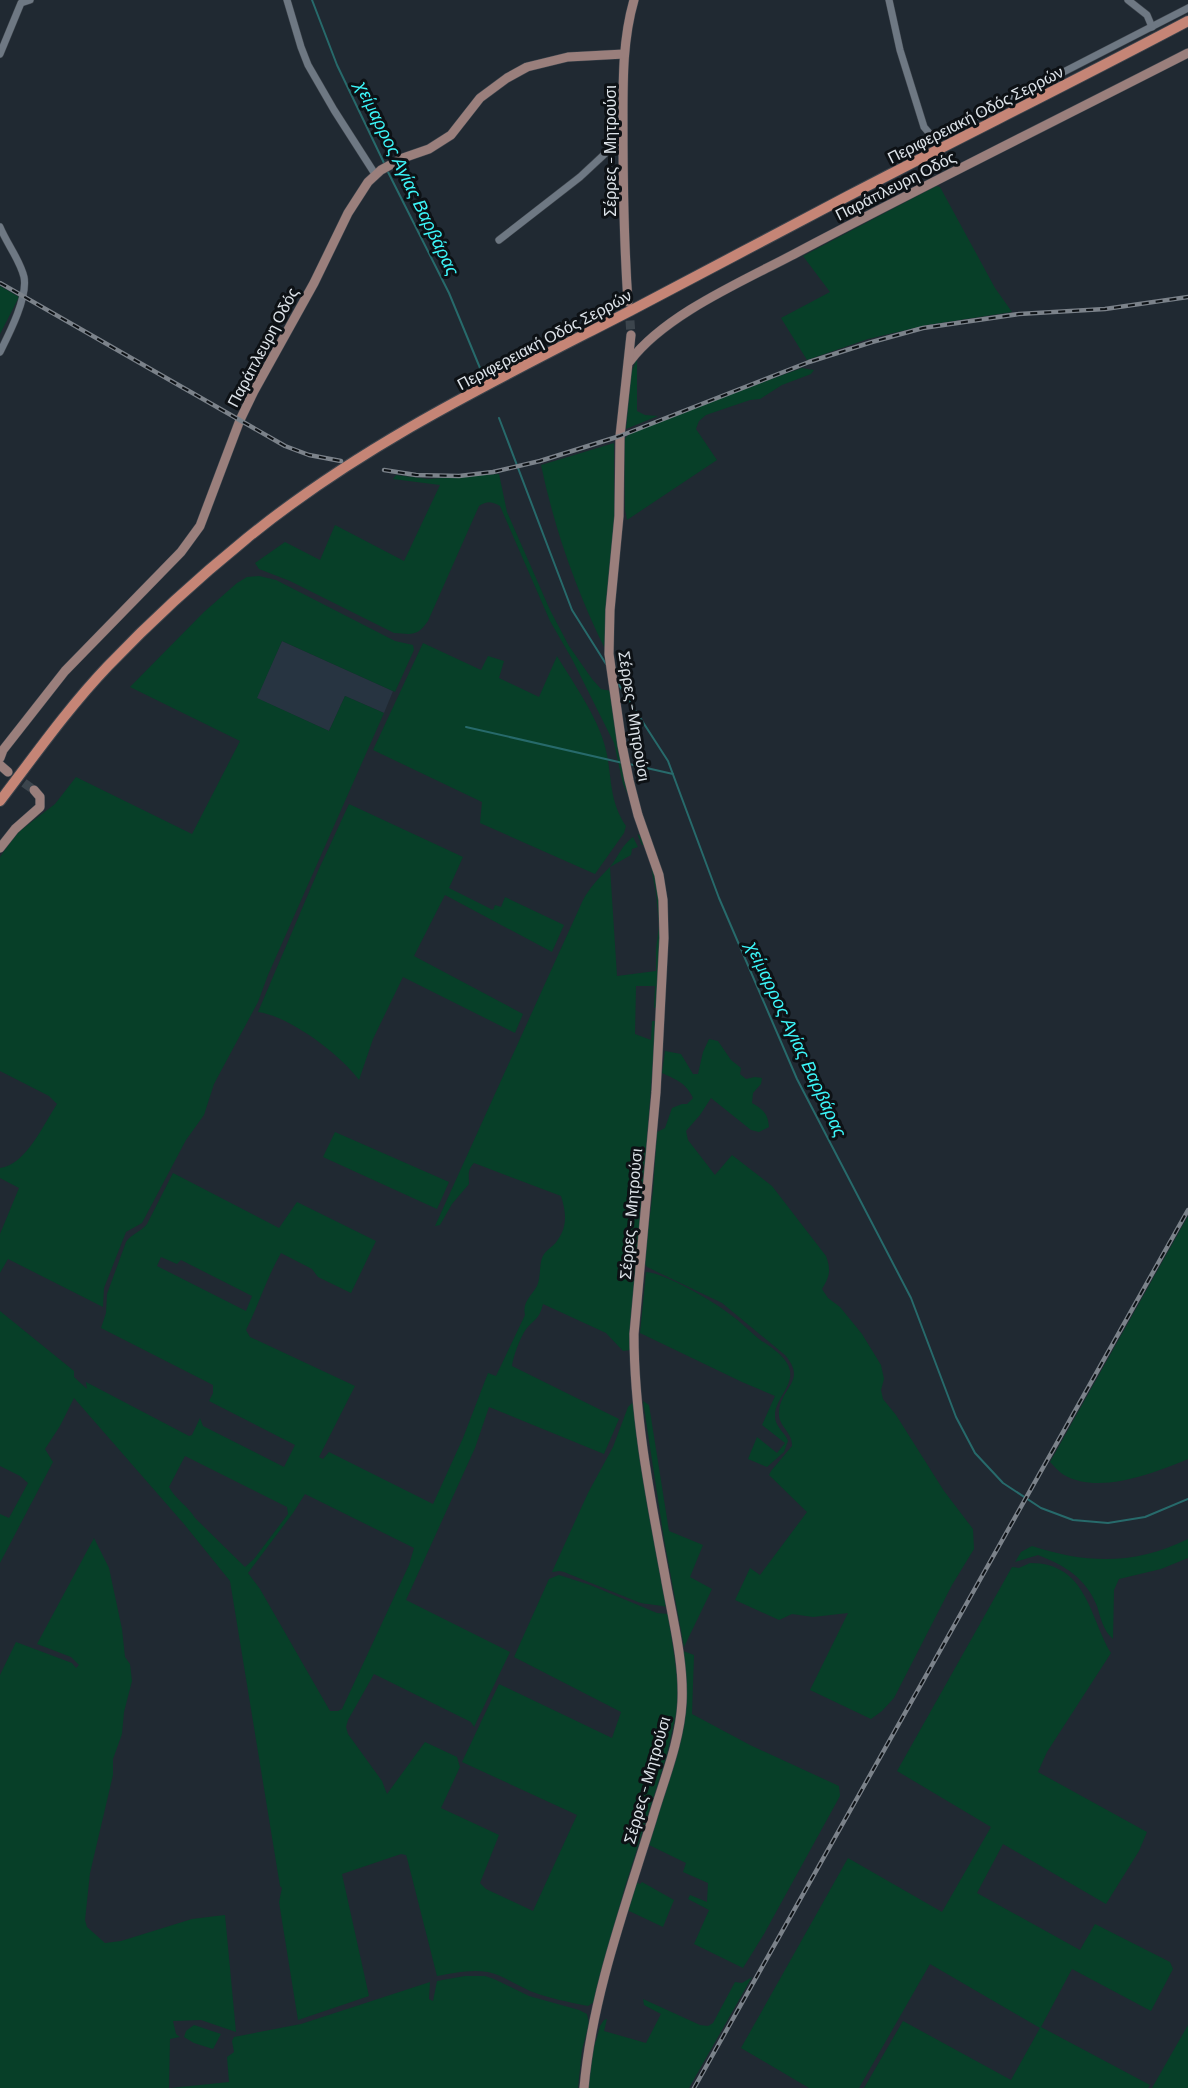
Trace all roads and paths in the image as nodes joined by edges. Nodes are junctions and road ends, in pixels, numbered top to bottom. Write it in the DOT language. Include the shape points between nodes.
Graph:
graph roads {
  1 [pos="30,0"];
  2 [pos="287,0"];
  3 [pos="634,0"];
  4 [pos="889,0"];
  5 [pos="1128,0"];
  6 [pos="19,2"];
  7 [pos="1188,8"];
  8 [pos="1188,21"];
  9 [pos="1152,27"];
  10 [pos="1188,53"];
  11 [pos="0,54"];
  12 [pos="624,54"];
  13 [pos="623,137"];
  14 [pos="378,172"];
  15 [pos="0,227"];
  16 [pos="499,240"];
  17 [pos="628,302"];
  18 [pos="631,334"];
  19 [pos="0,352"];
  20 [pos="629,363"];
  21 [pos="0,758"];
  22 [pos="0,765"];
  23 [pos="8,772"];
  24 [pos="34,790"];
  25 [pos="0,801"];
  26 [pos="0,848"];
  27 [pos="584,2088"];
  1 -- 6 [label="street"];
  2 -- 14 [label="street" via="308,65 333,110"];
  3 -- 12 [label="street, Σέρρες - Μητρούσι"];
  4 -- 9 [label="street" via="924,127 939,136"];
  5 -- 9 [label="street" via="1147,15"];
  6 -- 11 [label="street"];
  7 -- 9 [label="street"];
  8 -- 25 [label="main road, Περιφερειακή Οδός Σερρών" via="496,381 357,459 307,492 169,606 60,721"];
  10 -- 20 [label="street, Παράπλευρη Οδός" via="714,297 659,331"];
  12 -- 13 [label="street, Σέρρες - Μητρούσι"];
  12 -- 14 [label="street, Παράπλευρη Οδός" via="568,57 527,67 480,98 446,139"];
  13 -- 16 [label="street" via="570,185"];
  13 -- 17 [label="street, Σέρρες - Μητρούσι"];
  14 -- 21 [label="street, Παράπλευρη Οδός" via="348,213 254,391 200,526 181,552 65,671"];
  15 -- 19 [label="street" via="25,286"];
  18 -- 20 [label="street, Σέρρες - Μητρούσι"];
  20 -- 27 [label="street, Σέρρες - Μητρούσι" via="620,436 619,516 609,654 629,780 655,860 663,900 663,975 634,1365 644,1450 678,1648 682,1702 675,1740 596,2012"];
  22 -- 23 [label="street"];
  24 -- 26 [label="street" via="40,797 40,807"];
}
